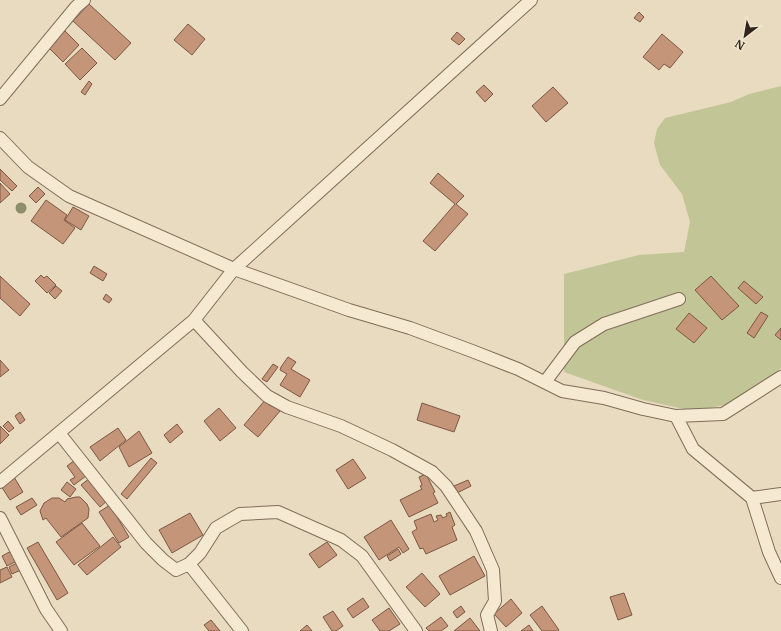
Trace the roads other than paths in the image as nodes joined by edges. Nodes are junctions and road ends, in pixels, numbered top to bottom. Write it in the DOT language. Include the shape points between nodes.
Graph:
graph roads {
  1 [pos="84,0"];
  2 [pos="531,0"];
  3 [pos="0,99"];
  4 [pos="2,144"];
  5 [pos="234,269"];
  6 [pos="679,299"];
  7 [pos="194,320"];
  8 [pos="781,377"];
  9 [pos="545,382"];
  10 [pos="676,416"];
  11 [pos="59,433"];
  12 [pos="0,482"];
  13 [pos="781,494"];
  14 [pos="752,498"];
  15 [pos="0,518"];
  16 [pos="189,564"];
  17 [pos="781,578"];
  18 [pos="61,631"];
  19 [pos="242,631"];
  20 [pos="416,631"];
  21 [pos="491,631"];
  1 -- 3 [label="street"];
  2 -- 5 [label="street"];
  4 -- 5 [label="street" via="28,167 69,196"];
  5 -- 7 [label="street"];
  5 -- 9 [label="street" via="417,331 518,368"];
  6 -- 9 [label="street" via="604,324 575,342"];
  7 -- 11 [label="street"];
  7 -- 21 [label="street" via="268,396 287,407 341,426 392,450 432,472 446,486 476,531 493,570 495,601 487,616"];
  8 -- 10 [label="street" via="723,414"];
  9 -- 10 [label="street" via="562,391 604,398"];
  10 -- 14 [label="street" via="693,449"];
  11 -- 12 [label="street"];
  11 -- 16 [label="street" via="146,543 176,570"];
  13 -- 14 [label="street"];
  14 -- 17 [label="street" via="769,552"];
  15 -- 18 [label="street" via="46,609"];
  16 -- 19 [label="street"];
  16 -- 20 [label="street" via="200,553 216,528 240,514 278,512 341,540 362,556"];
}
